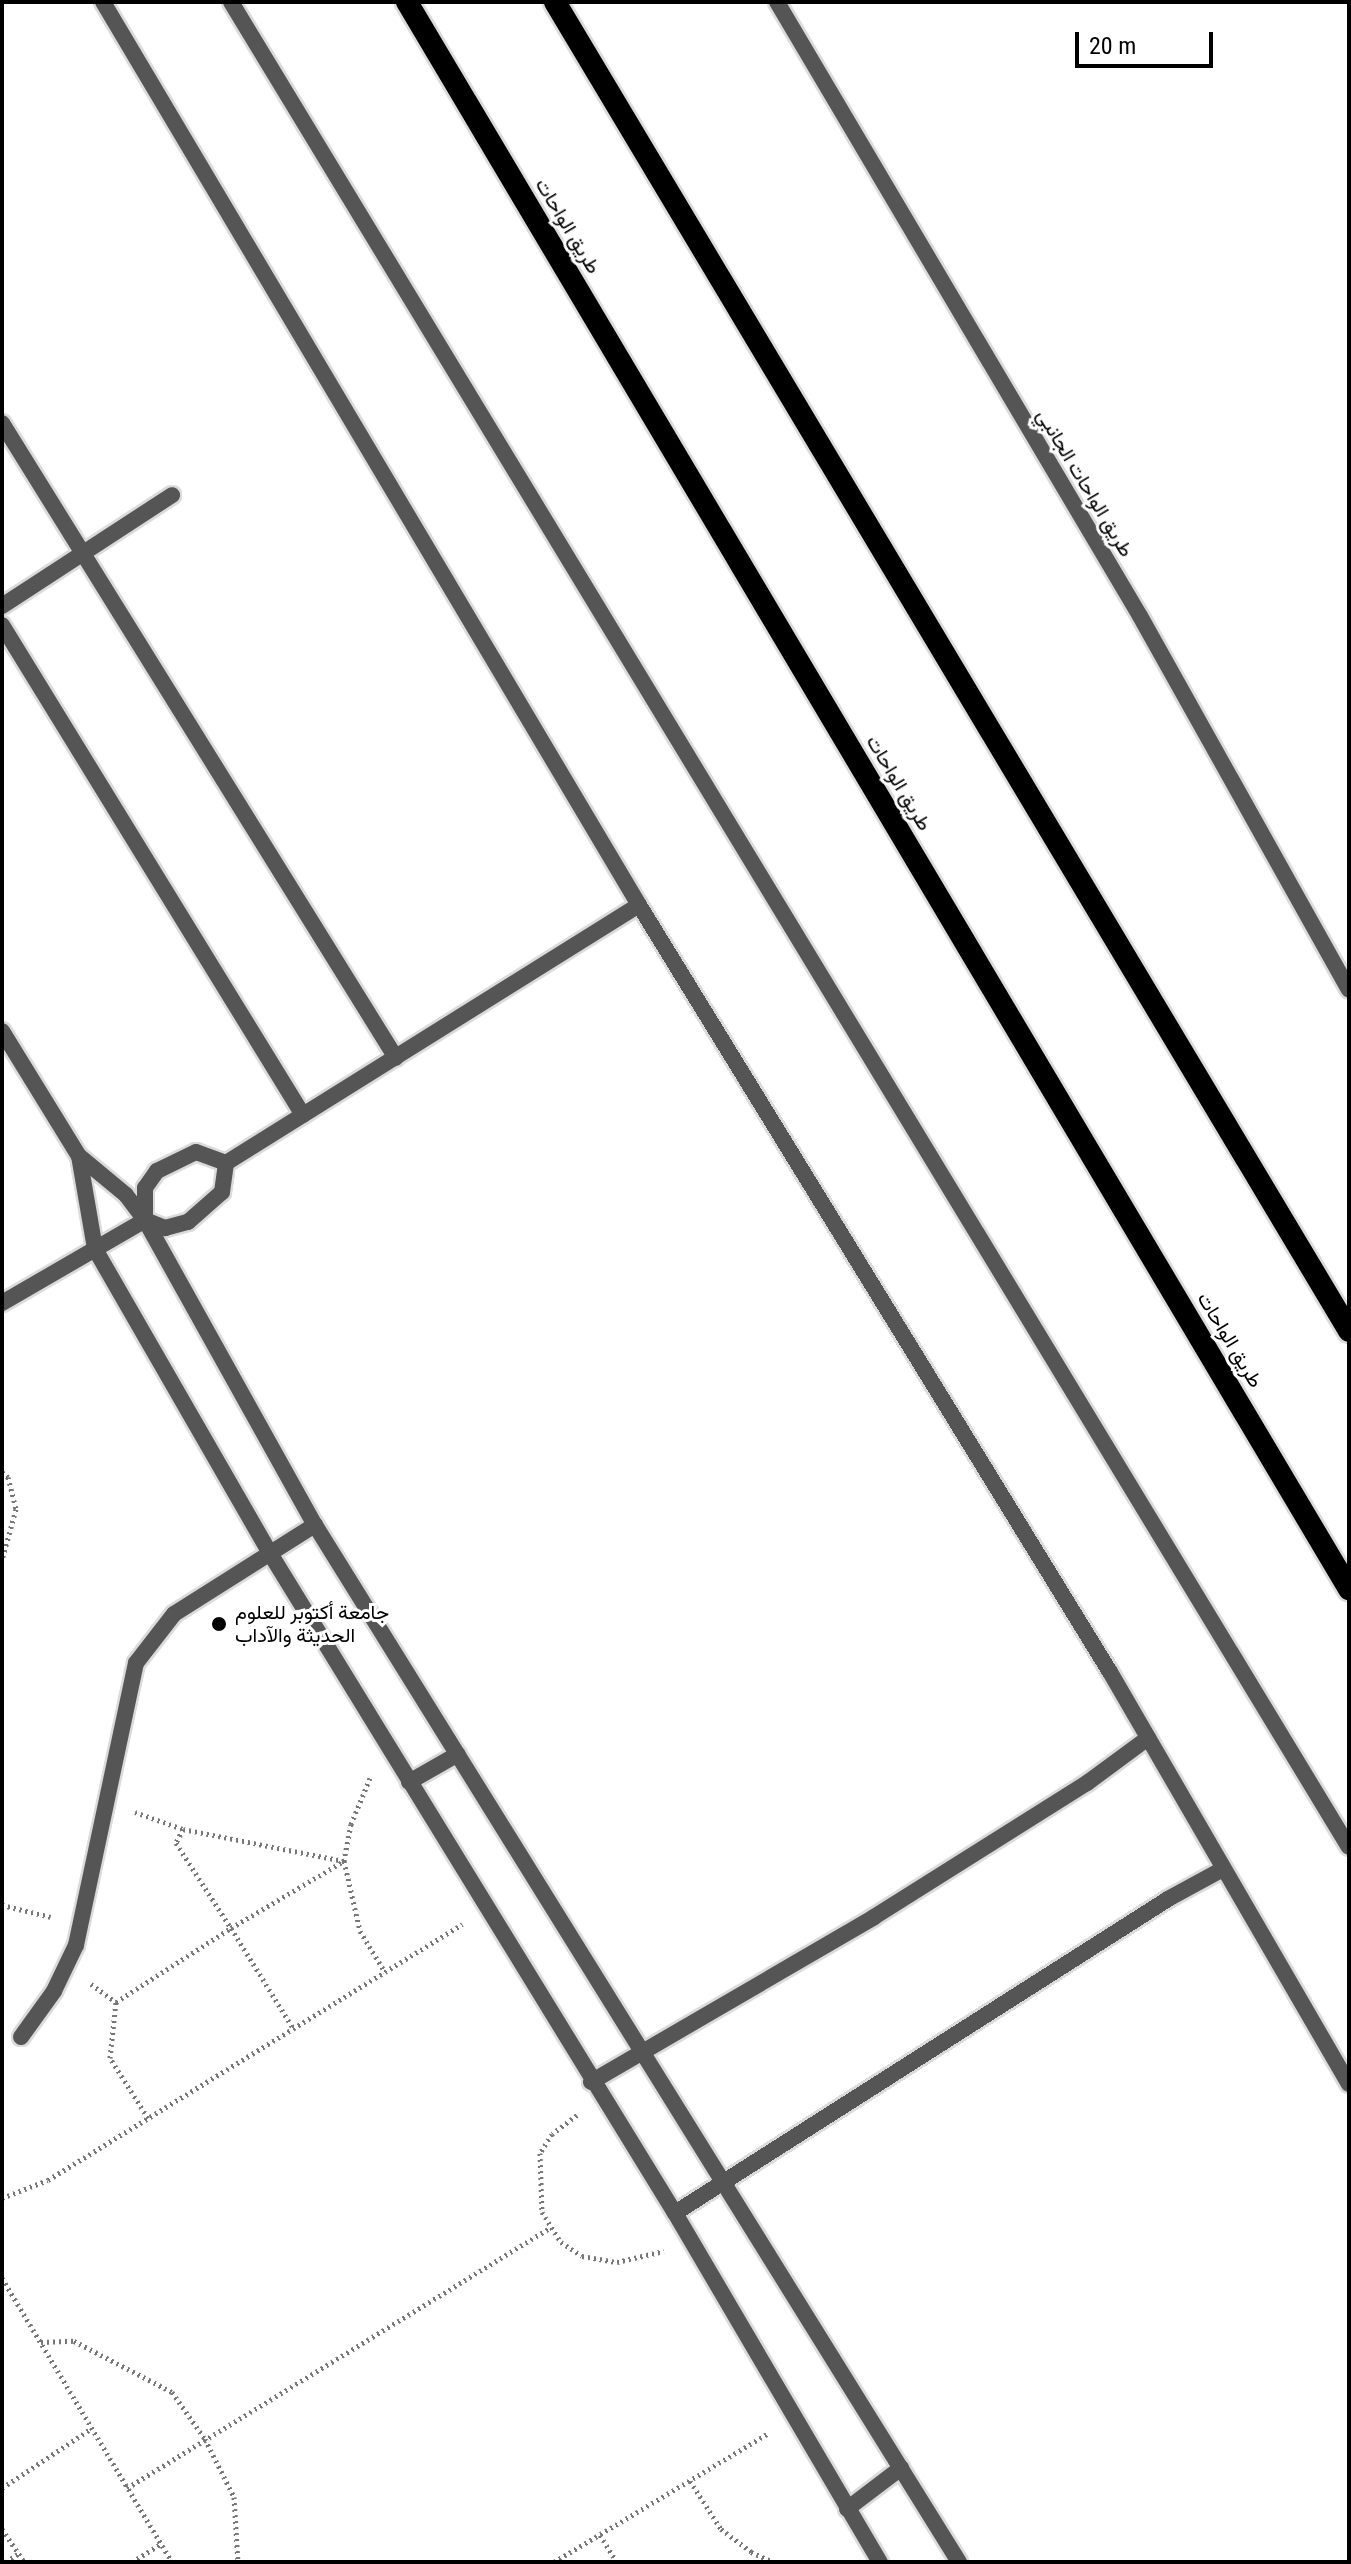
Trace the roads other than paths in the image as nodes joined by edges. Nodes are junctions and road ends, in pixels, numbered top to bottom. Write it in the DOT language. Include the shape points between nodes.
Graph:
graph roads {
  1 [pos="103,2"];
  2 [pos="231,2"];
  3 [pos="407,2"];
  4 [pos="555,2"];
  5 [pos="777,2"];
  6 [pos="2,423"];
  7 [pos="172,495"];
  8 [pos="83,554"];
  9 [pos="2,606"];
  10 [pos="2,625"];
  11 [pos="639,905"];
  12 [pos="1349,990"];
  13 [pos="2,1031"];
  14 [pos="396,1058"];
  15 [pos="303,1115"];
  16 [pos="79,1156"];
  17 [pos="226,1163"];
  18 [pos="145,1220"];
  19 [pos="95,1249"];
  20 [pos="2,1303"];
  21 [pos="1349,1331"];
  22 [pos="315,1525"];
  23 [pos="268,1550"];
  24 [pos="1349,1589"];
  25 [pos="1148,1738"];
  26 [pos="458,1754"];
  27 [pos="409,1782"];
  28 [pos="1349,1847"];
  29 [pos="1223,1869"];
  30 [pos="21,2037"];
  31 [pos="645,2052"];
  32 [pos="591,2082"];
  33 [pos="1349,2084"];
  34 [pos="725,2183"];
  35 [pos="675,2213"];
  36 [pos="901,2468"];
  37 [pos="847,2509"];
  38 [pos="880,2562"];
  39 [pos="959,2562"];
  1 -- 11 [label="street"];
  2 -- 28 [label="street"];
  3 -- 24 [label="highway, طريق الواحات"];
  4 -- 21 [label="highway"];
  5 -- 12 [label="street, طريق الواحات الجانبي" via="1140,616"];
  6 -- 8 [label="street"];
  7 -- 8 [label="street"];
  8 -- 9 [label="street"];
  8 -- 14 [label="street"];
  10 -- 15 [label="street"];
  11 -- 14 [label="street"];
  11 -- 25 [label="street"];
  13 -- 16 [label="street"];
  14 -- 15 [label="street"];
  15 -- 17 [label="street"];
  16 -- 18 [label="street" via="126,1195"];
  16 -- 19 [label="street"];
  17 -- 18 [label="street" via="222,1192 188,1222 165,1228"];
  17 -- 18 [label="street" via="196,1152 157,1171 145,1188"];
  18 -- 19 [label="street"];
  18 -- 22 [label="street"];
  19 -- 20 [label="street"];
  19 -- 23 [label="street"];
  22 -- 23 [label="street"];
  22 -- 26 [label="street"];
  23 -- 27 [label="street"];
  23 -- 30 [label="street" via="174,1614 136,1663 81,1925 54,1991"];
  25 -- 29 [label="street"];
  25 -- 31 [label="street" via="964,1861"];
  26 -- 27 [label="street"];
  26 -- 31 [label="street"];
  27 -- 32 [label="street"];
  29 -- 33 [label="street"];
  29 -- 34 [label="street"];
  31 -- 32 [label="street"];
  31 -- 34 [label="street"];
  32 -- 35 [label="street"];
  34 -- 35 [label="street"];
  34 -- 36 [label="street"];
  35 -- 37 [label="street"];
  36 -- 37 [label="street"];
  36 -- 39 [label="street"];
  37 -- 38 [label="street"];
}
